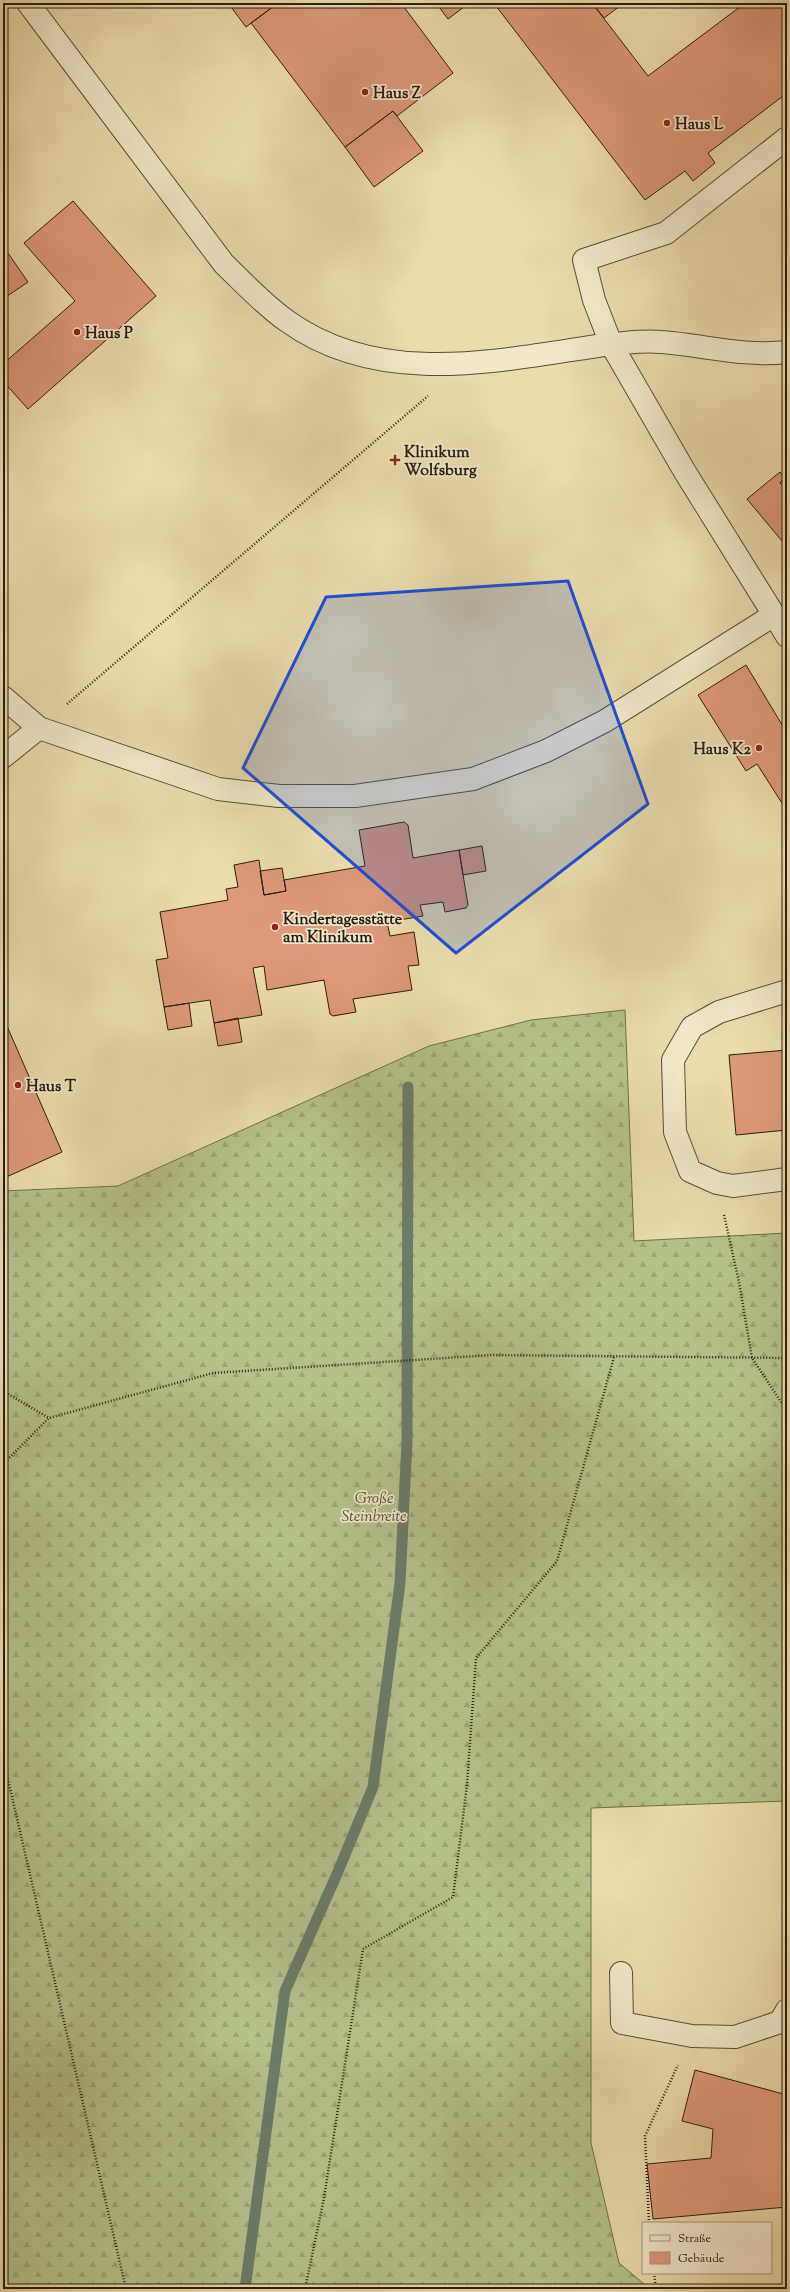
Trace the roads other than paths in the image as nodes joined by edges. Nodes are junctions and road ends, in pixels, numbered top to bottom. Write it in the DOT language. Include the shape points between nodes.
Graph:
graph roads {
  1 [pos="28,3"];
  2 [pos="787,138"];
  3 [pos="611,344"];
  4 [pos="787,352"];
  5 [pos="774,616"];
  6 [pos="787,636"];
  7 [pos="3,697"];
  8 [pos="39,728"];
  9 [pos="3,758"];
  10 [pos="787,991"];
  11 [pos="787,1179"];
  12 [pos="621,1973"];
  13 [pos="787,2010"];
  1 -- 3 [label="street" via="224,264 288,322 326,343 364,358 407,364 465,364"];
  2 -- 3 [label="street" via="666,234 584,260 594,300"];
  3 -- 4 [label="street" via="660,342 739,352"];
  3 -- 5 [label="street" via="685,472"];
  5 -- 6 [label="street"];
  5 -- 8 [label="street" via="604,721 546,751 465,780 355,796 279,796 218,789"];
  7 -- 8 [label="street"];
  8 -- 9 [label="street"];
  10 -- 11 [label="street" via="719,1012 692,1027 673,1060 675,1132 690,1171 717,1183 733,1186"];
  12 -- 13 [label="street" via="622,2022 692,2036 735,2037 780,2022"];
}
